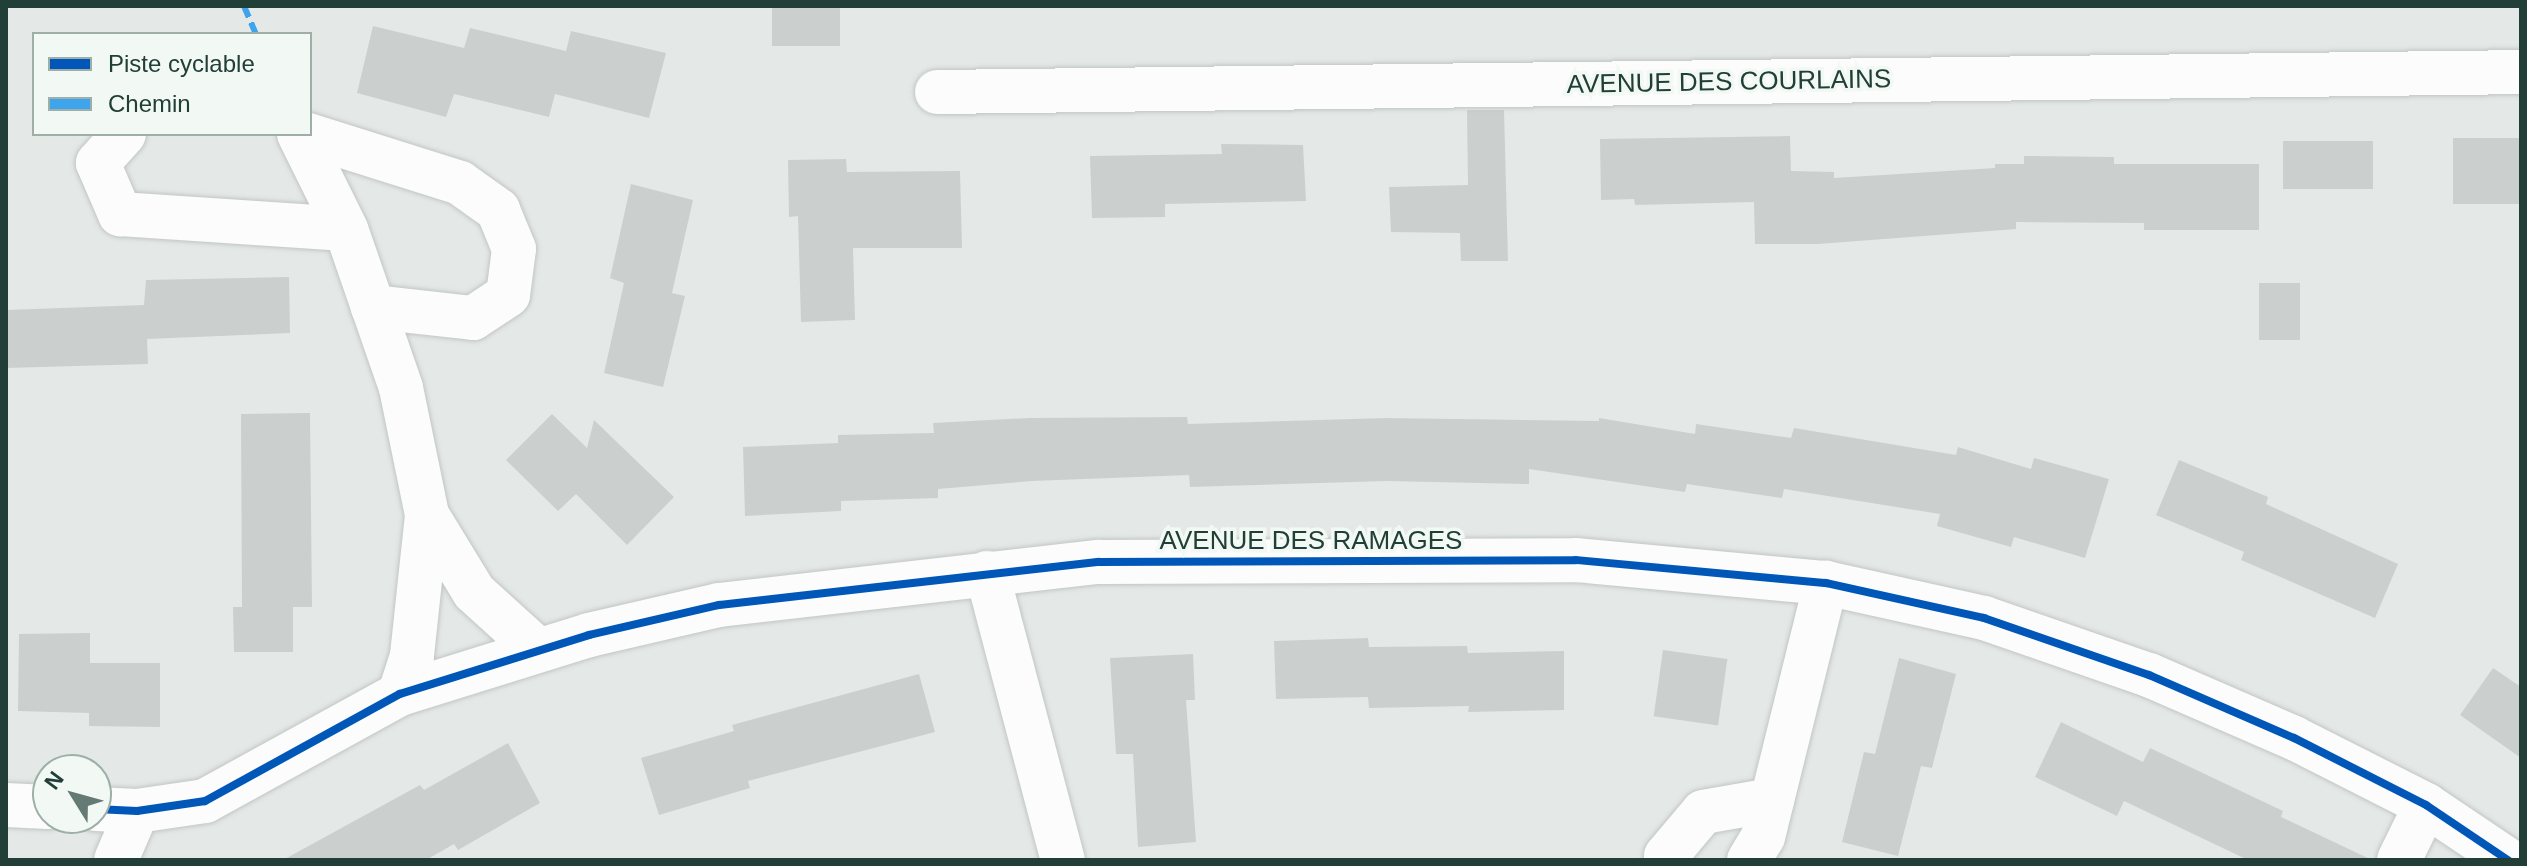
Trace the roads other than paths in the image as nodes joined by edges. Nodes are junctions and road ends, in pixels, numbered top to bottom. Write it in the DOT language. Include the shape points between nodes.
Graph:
graph roads {
  1 [pos="2521,72"];
  2 [pos="937,92"];
  3 [pos="122,136"];
  4 [pos="303,136"];
  5 [pos="308,136"];
  6 [pos="346,229"];
  7 [pos="373,307"];
  8 [pos="427,515"];
  9 [pos="987,573"];
  10 [pos="1826,583"];
  11 [pos="538,650"];
  12 [pos="400,694"];
  13 [pos="6,805"];
  14 [pos="2426,805"];
  15 [pos="32,806"];
  16 [pos="116,810"];
  17 [pos="1768,839"];
  18 [pos="116,860"];
  19 [pos="1063,860"];
  20 [pos="1667,860"];
  21 [pos="2399,860"];
  22 [pos="2508,860"];
  1 -- 2 [label="street, AVENUE DES COURLAINS"];
  3 -- 6 [label="street" via="98,163 120,214"];
  4 -- 6 [label="street"];
  5 -- 7 [label="street" via="460,183 498,210 514,249 508,295 473,318"];
  6 -- 7 [label="street"];
  7 -- 8 [label="street" via="401,388"];
  8 -- 11 [label="street" via="474,592"];
  8 -- 12 [label="street" via="412,656"];
  9 -- 10 [label="street, AVENUE DES RAMAGES" via="1098,562 1576,560"];
  9 -- 11 [label="street, AVENUE DES RAMAGES" via="719,605"];
  9 -- 19 [label="street"];
  10 -- 14 [label="street, AVENUE DES RAMAGES" via="1984,618 2149,675 2362,769"];
  10 -- 17 [label="street"];
  11 -- 12 [label="street, AVENUE DES RAMAGES"];
  12 -- 16 [label="street, AVENUE DES RAMAGES" via="205,801"];
  13 -- 15 [label="street"];
  14 -- 21 [label="street"];
  14 -- 22 [label="street, AVENUE DES RAMAGES"];
  16 -- 18 [label="street"];
  17 -- 20 [label="street" via="1703,812"];
}
